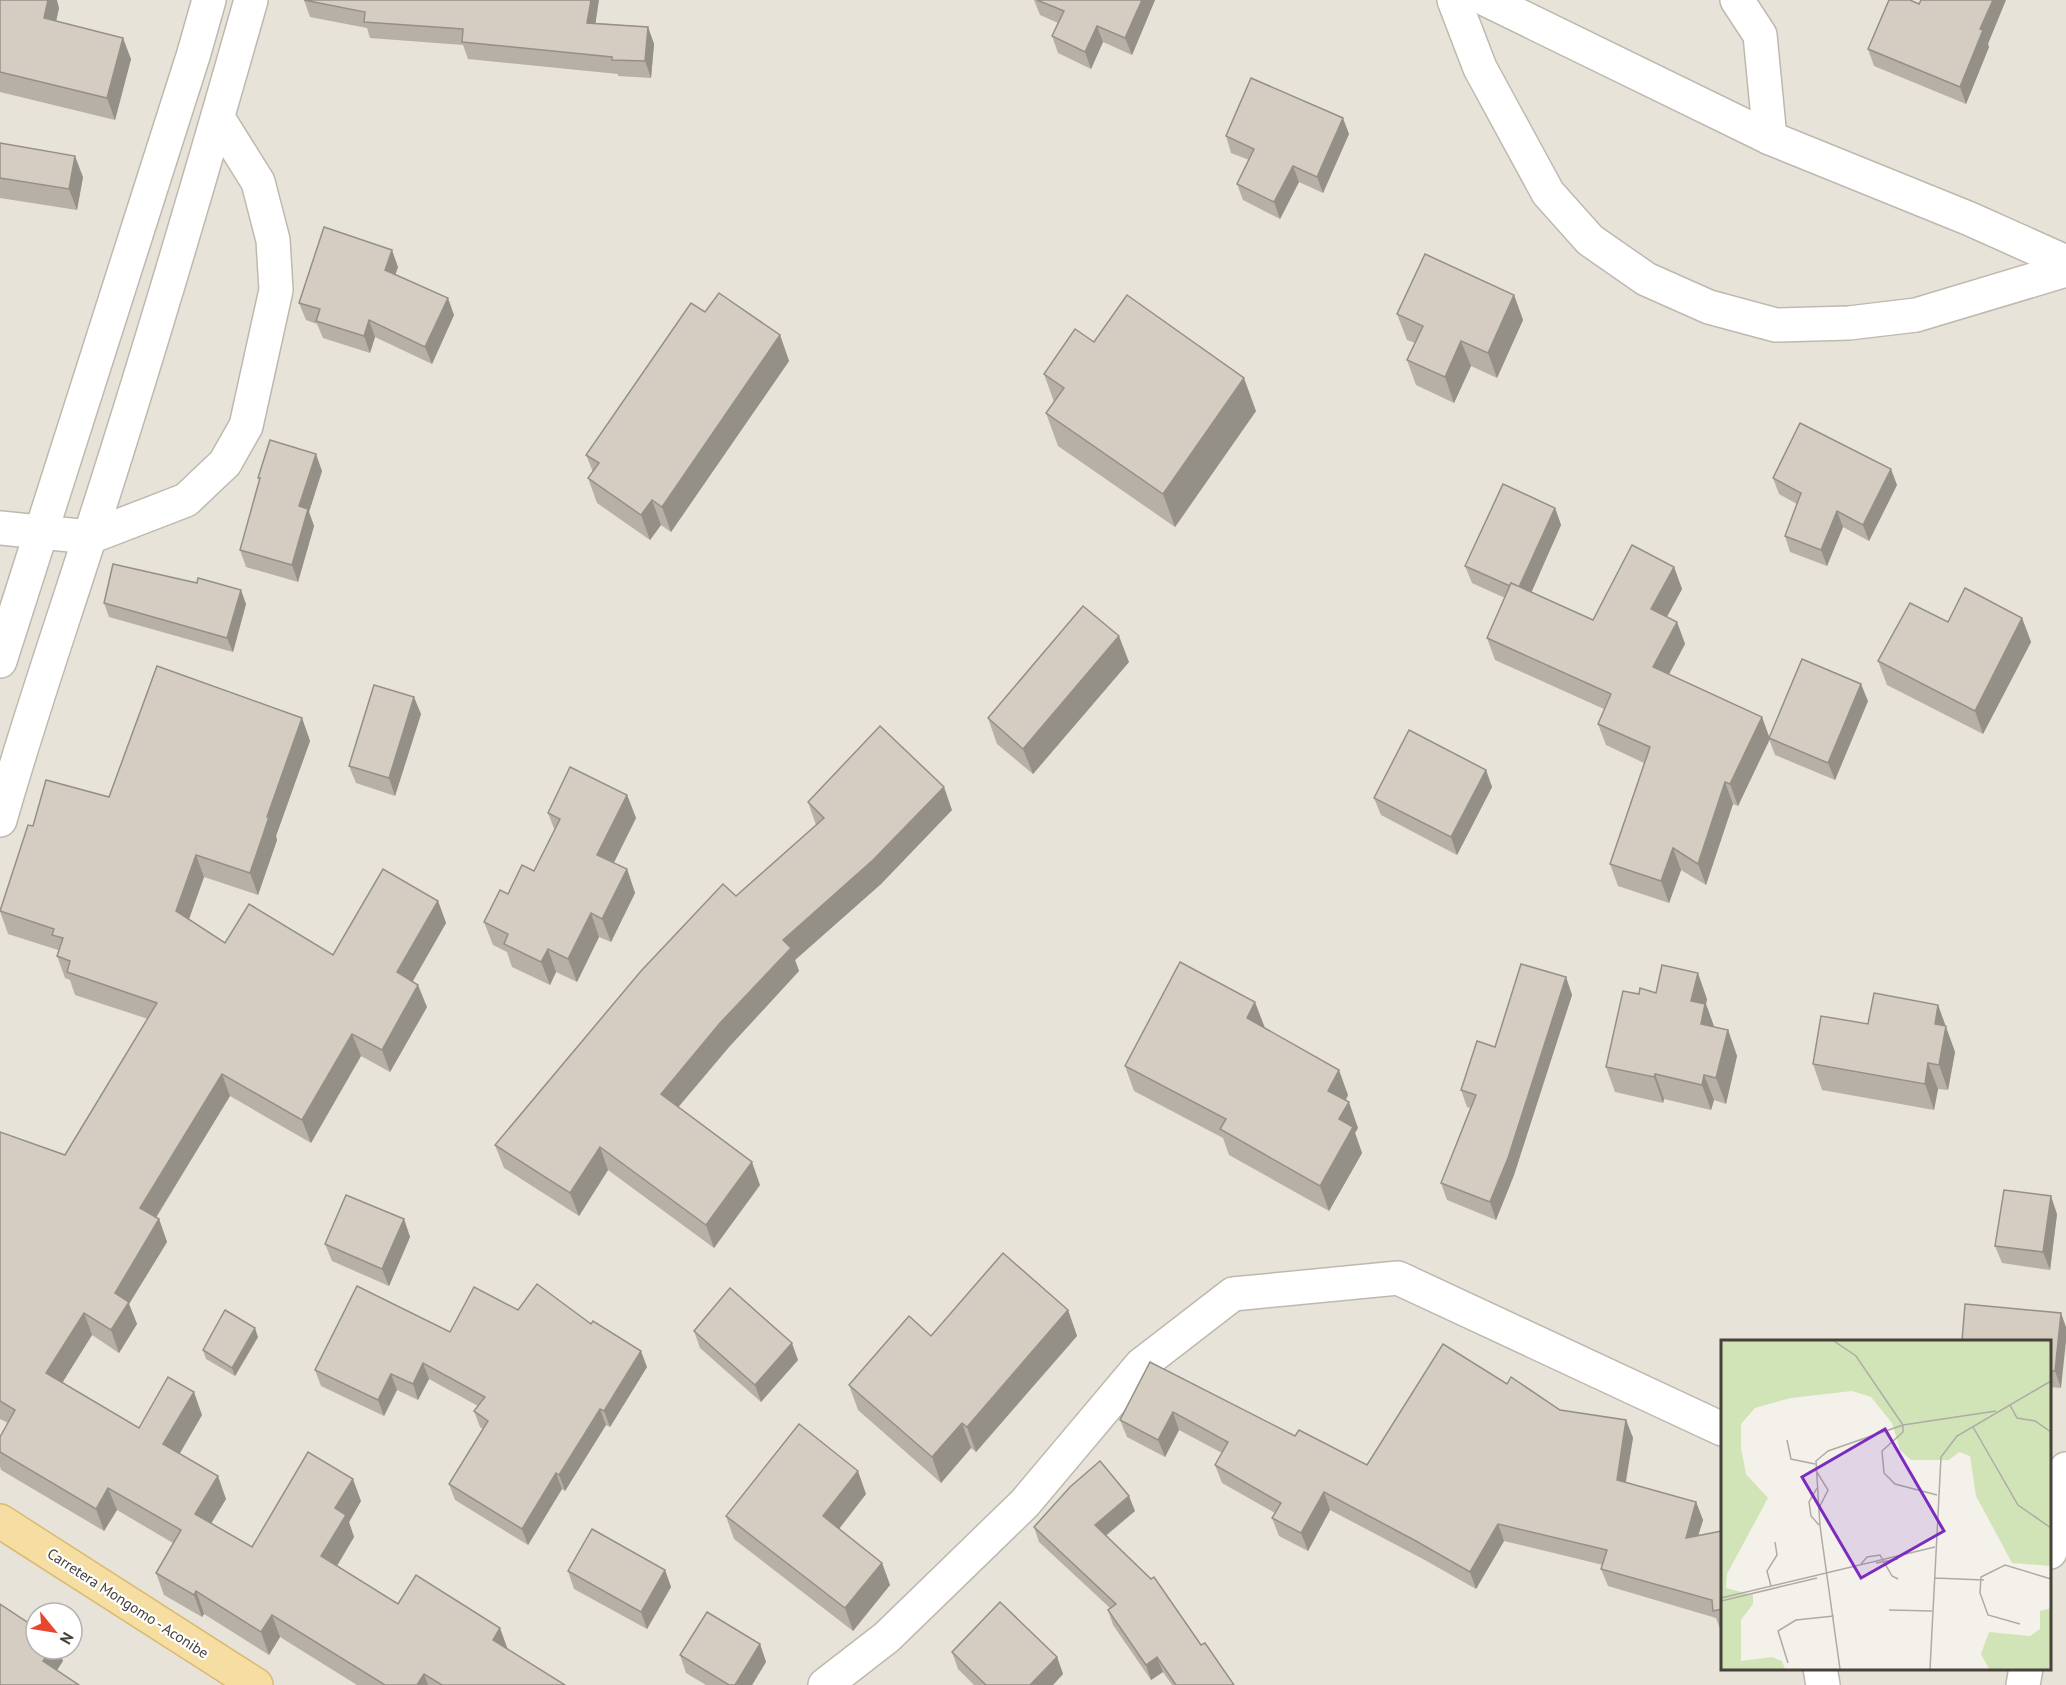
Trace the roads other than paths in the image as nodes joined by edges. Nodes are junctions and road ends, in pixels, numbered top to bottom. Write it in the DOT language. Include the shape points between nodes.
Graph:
graph roads {
  1 [pos="210,0"];
  2 [pos="251,0"];
  3 [pos="1454,0"];
  4 [pos="1487,0"];
  5 [pos="1737,0"];
  6 [pos="218,118"];
  7 [pos="1770,138"];
  8 [pos="2066,262"];
  9 [pos="2066,270"];
  10 [pos="0,528"];
  11 [pos="42,533"];
  12 [pos="90,537"];
  13 [pos="0,661"];
  14 [pos="0,820"];
  15 [pos="1721,1429"];
  16 [pos="2066,1469"];
  17 [pos="0,1521"];
  18 [pos="2051,1542"];
  19 [pos="1820,1670"];
  20 [pos="2026,1670"];
  21 [pos="256,1685"];
  22 [pos="825,1685"];
  23 [pos="1822,1685"];
  24 [pos="2023,1685"];
  1 -- 11 [label="street"];
  2 -- 6 [label="street"];
  3 -- 9 [label="street" via="1480,69 1548,193 1590,240 1646,279 1709,307 1776,325 1849,323 1916,315"];
  4 -- 7 [label="street"];
  5 -- 7 [label="street" via="1760,35"];
  6 -- 12 [label="street"];
  6 -- 12 [label="street" via="258,182 273,240 276,290 246,426 225,463 186,500"];
  7 -- 8 [label="street"];
  10 -- 11 [label="street"];
  11 -- 12 [label="street"];
  11 -- 13 [label="street"];
  12 -- 14 [label="street"];
  15 -- 22 [label="street" via="1398,1278 1233,1294 1141,1365 1025,1503 887,1636"];
  16 -- 18 [label="street"];
  17 -- 21 [label="main road, Carretera Mongomo - Aconibe"];
  19 -- 23 [label="street"];
  20 -- 24 [label="street"];
}
